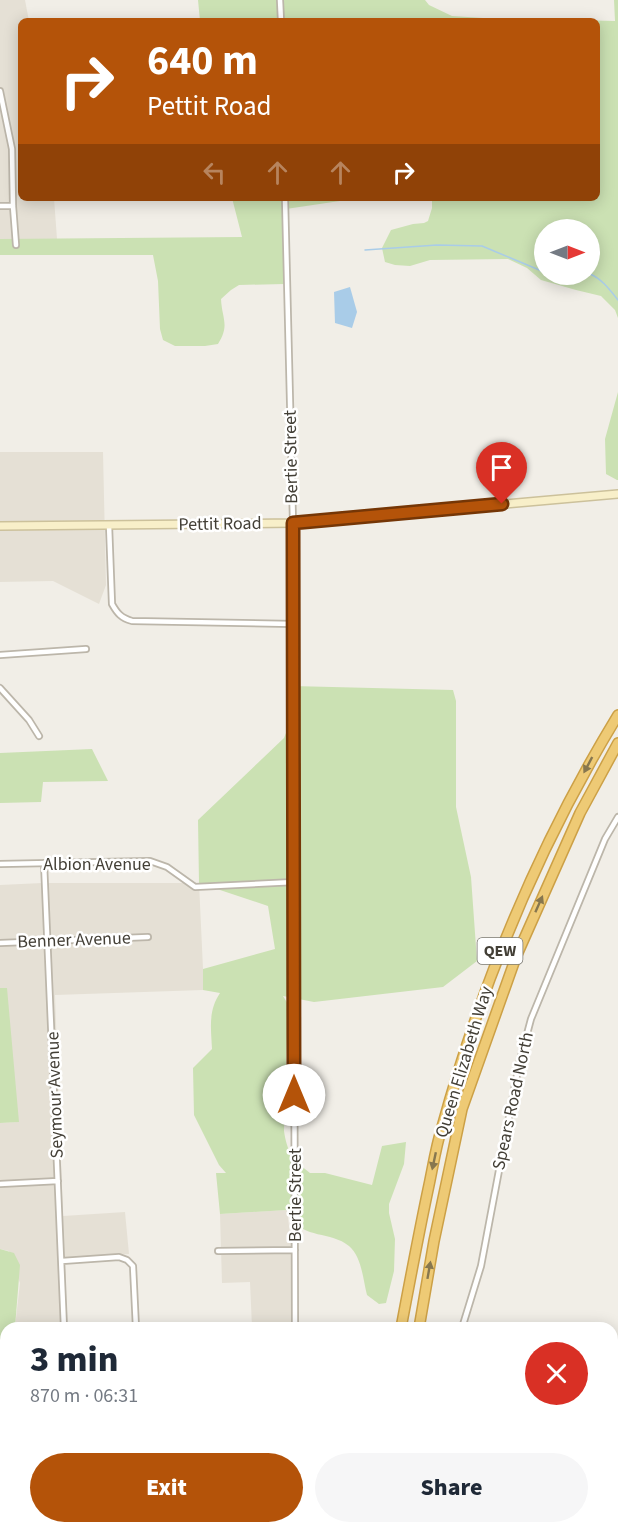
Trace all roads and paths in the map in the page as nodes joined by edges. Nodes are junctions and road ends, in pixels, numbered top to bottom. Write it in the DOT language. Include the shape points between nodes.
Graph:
graph roads {
  1 [pos="280,0"];
  2 [pos="281,18"];
  3 [pos="0,91"];
  4 [pos="285,201"];
  5 [pos="0,206"];
  6 [pos="13,206"];
  7 [pos="16,245"];
  8 [pos="618,494"];
  9 [pos="293,523"];
  10 [pos="109,525"];
  11 [pos="0,526"];
  12 [pos="293,624"];
  13 [pos="86,649"];
  14 [pos="0,655"];
  15 [pos="0,688"];
  16 [pos="618,715"];
  17 [pos="39,736"];
  18 [pos="618,743"];
  19 [pos="618,757"];
  20 [pos="580,813"];
  21 [pos="618,817"];
  22 [pos="45,863"];
  23 [pos="0,864"];
  24 [pos="294,882"];
  25 [pos="148,937"];
  26 [pos="48,941"];
  27 [pos="0,942"];
  28 [pos="58,1181"];
  29 [pos="0,1185"];
  30 [pos="295,1250"];
  31 [pos="218,1251"];
  32 [pos="62,1261"];
  33 [pos="64,1322"];
  34 [pos="136,1322"];
  35 [pos="295,1322"];
  36 [pos="402,1322"];
  37 [pos="420,1322"];
  38 [pos="464,1322"];
  1 -- 2 [label="street"];
  3 -- 6 [label="street" via="12,149"];
  4 -- 9 [label="street, Bertie Street"];
  5 -- 6 [label="street"];
  6 -- 7 [label="street"];
  8 -- 9 [label="street, Pettit Road"];
  9 -- 10 [label="street, Pettit Road"];
  9 -- 12 [label="street, Bertie Street"];
  10 -- 11 [label="street, Pettit Road"];
  10 -- 12 [label="street" via="112,604 125,619"];
  12 -- 24 [label="street, Bertie Street"];
  13 -- 14 [label="street"];
  15 -- 17 [label="street"];
  16 -- 36 [label="highway, Queen Elizabeth Way / QEW, one-way" via="547,844 505,938 474,1023 441,1129"];
  18 -- 20 [label="highway, Queen Elizabeth Way / QEW"];
  19 -- 20 [label="highway"];
  37 -- 20 [label="highway, Queen Elizabeth Way / QEW, one-way" via="462,1109 516,957"];
  21 -- 38 [label="street, Spears Road North" via="605,839 531,1019 481,1266"];
  22 -- 23 [label="street, Albion Avenue"];
  22 -- 24 [label="street, Albion Avenue" via="150,861 167,867 195,887"];
  22 -- 26 [label="street, Seymour Avenue"];
  24 -- 30 [label="street, Bertie Street"];
  25 -- 26 [label="street, Benner Avenue"];
  26 -- 27 [label="street, Benner Avenue"];
  26 -- 28 [label="street, Seymour Avenue"];
  28 -- 29 [label="street"];
  28 -- 32 [label="street, Seymour Avenue"];
  30 -- 31 [label="street"];
  30 -- 35 [label="street, Bertie Street"];
  32 -- 33 [label="street, Seymour Avenue"];
  32 -- 34 [label="street" via="119,1257 127,1260 133,1266"];
}
